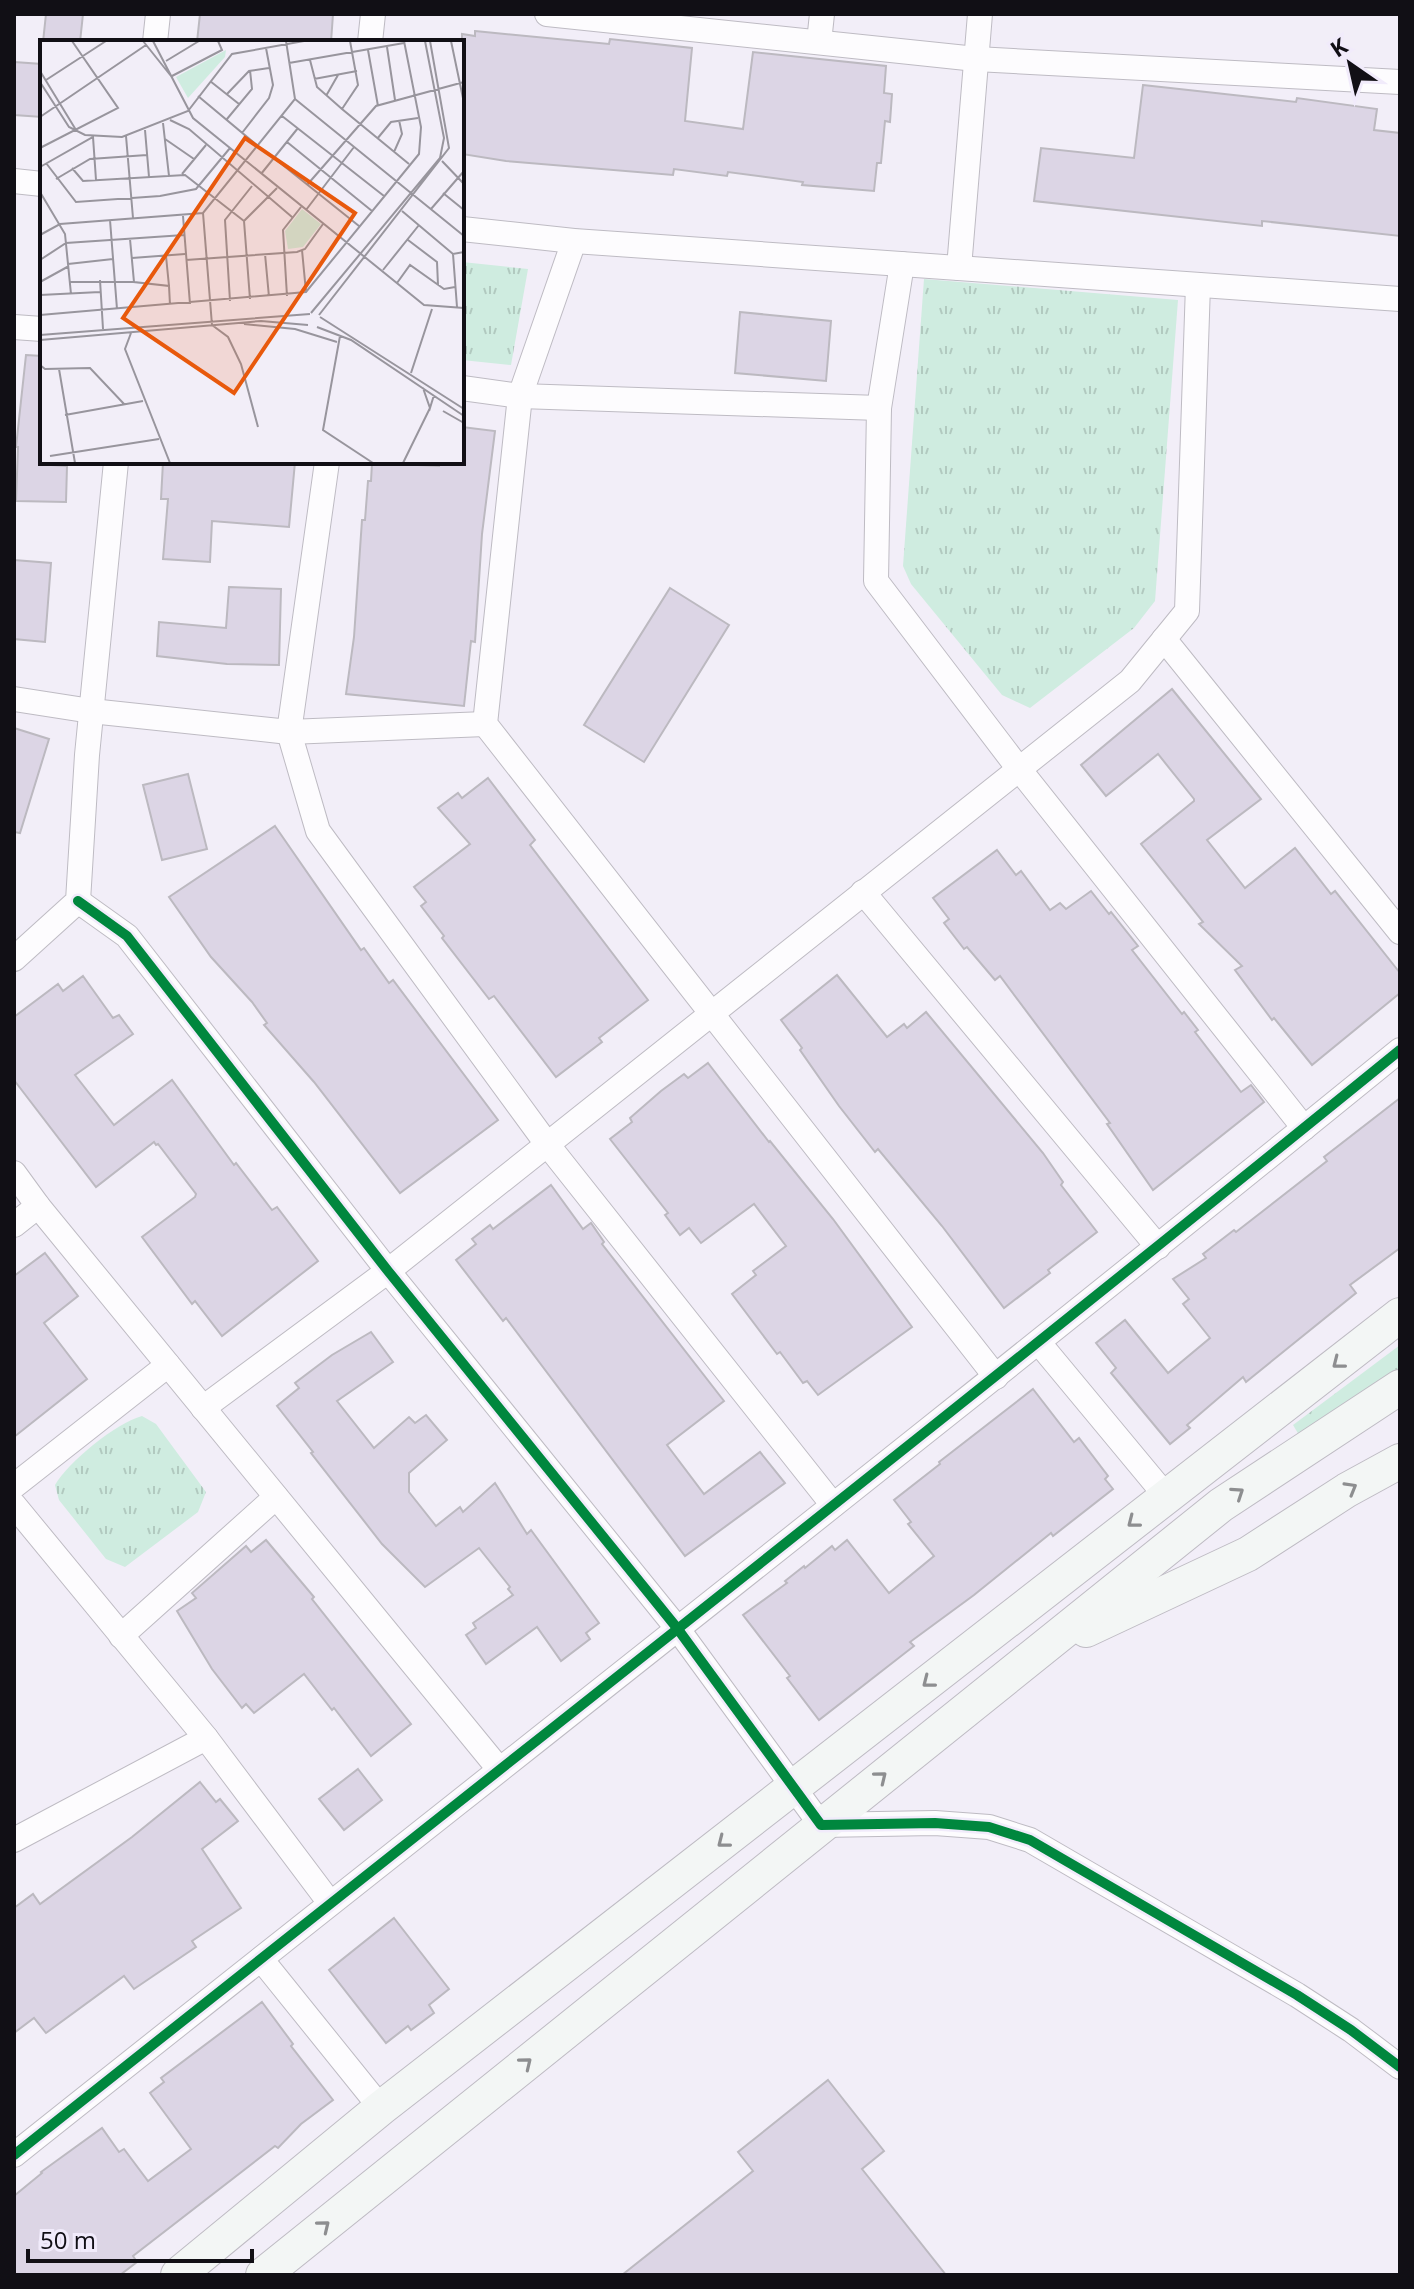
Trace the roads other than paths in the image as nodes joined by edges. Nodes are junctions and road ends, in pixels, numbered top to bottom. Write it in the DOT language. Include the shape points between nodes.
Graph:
graph roads {
  1 [pos="158,14"];
  2 [pos="373,14"];
  3 [pos="547,14"];
  4 [pos="822,14"];
  5 [pos="980,14"];
  6 [pos="155,40"];
  7 [pos="370,40"];
  8 [pos="819,42"];
  9 [pos="976,59"];
  10 [pos="1400,82"];
  11 [pos="14,181"];
  12 [pos="40,184"];
  13 [pos="464,229"];
  14 [pos="574,241"];
  15 [pos="902,264"];
  16 [pos="959,268"];
  17 [pos="1198,285"];
  18 [pos="1400,299"];
  19 [pos="14,327"];
  20 [pos="40,329"];
  21 [pos="464,388"];
  22 [pos="520,396"];
  23 [pos="879,408"];
  24 [pos="116,464"];
  25 [pos="327,464"];
  26 [pos="1164,639"];
  27 [pos="14,699"];
  28 [pos="91,711"];
  29 [pos="485,724"];
  30 [pos="289,732"];
  31 [pos="1019,769"];
  32 [pos="863,892"];
  33 [pos="78,901"];
  34 [pos="1400,932"];
  35 [pos="14,959"];
  36 [pos="712,1013"];
  37 [pos="1400,1050"];
  38 [pos="1304,1128"];
  39 [pos="547,1144"];
  40 [pos="14,1173"];
  41 [pos="38,1206"];
  42 [pos="14,1225"];
  43 [pos="1158,1247"];
  44 [pos="388,1271"];
  45 [pos="1400,1315"];
  46 [pos="1039,1343"];
  47 [pos="168,1365"];
  48 [pos="996,1377"];
  49 [pos="1400,1387"];
  50 [pos="203,1408"];
  51 [pos="1400,1461"];
  52 [pos="14,1486"];
  53 [pos="1166,1496"];
  54 [pos="276,1497"];
  55 [pos="14,1505"];
  56 [pos="833,1505"];
  57 [pos="677,1628"];
  58 [pos="121,1636"];
  59 [pos="1034,1654"];
  60 [pos="206,1738"];
  61 [pos="499,1769"];
  62 [pos="794,1786"];
  63 [pos="821,1825"];
  64 [pos="14,1840"];
  65 [pos="330,1903"];
  66 [pos="261,1959"];
  67 [pos="1400,2067"];
  68 [pos="381,2108"];
  69 [pos="14,2155"];
  70 [pos="178,2275"];
  71 [pos="263,2275"];
  1 -- 6 [label="street"];
  2 -- 7 [label="street"];
  3 -- 8 [label="street"];
  4 -- 8 [label="street"];
  5 -- 9 [label="street"];
  8 -- 9 [label="street"];
  9 -- 10 [label="street"];
  9 -- 16 [label="street"];
  11 -- 12 [label="street"];
  13 -- 14 [label="street"];
  14 -- 15 [label="street"];
  14 -- 22 [label="street"];
  15 -- 16 [label="street"];
  15 -- 23 [label="street"];
  16 -- 17 [label="street"];
  17 -- 18 [label="street"];
  17 -- 26 [label="street" via="1187,611"];
  19 -- 20 [label="street"];
  21 -- 22 [label="street"];
  22 -- 23 [label="street"];
  22 -- 29 [label="street"];
  23 -- 31 [label="street" via="876,581"];
  24 -- 28 [label="street"];
  25 -- 30 [label="street"];
  26 -- 31 [label="street" via="1130,681"];
  26 -- 34 [label="street"];
  27 -- 28 [label="street"];
  28 -- 30 [label="street"];
  28 -- 33 [label="street"];
  29 -- 30 [label="street"];
  29 -- 36 [label="street"];
  30 -- 39 [label="street" via="318,831"];
  31 -- 32 [label="street"];
  31 -- 38 [label="street"];
  32 -- 36 [label="street"];
  32 -- 43 [label="street"];
  33 -- 35 [label="street"];
  33 -- 44 [label="street" via="127,936"];
  36 -- 39 [label="street"];
  36 -- 48 [label="street"];
  37 -- 38 [label="street"];
  38 -- 43 [label="street"];
  39 -- 44 [label="street"];
  39 -- 56 [label="street"];
  40 -- 41 [label="street"];
  41 -- 42 [label="street"];
  41 -- 47 [label="street"];
  43 -- 46 [label="street"];
  44 -- 50 [label="street"];
  44 -- 57 [label="street"];
  45 -- 53 [label="street, one-way"];
  46 -- 48 [label="street"];
  46 -- 53 [label="street"];
  47 -- 50 [label="street"];
  47 -- 52 [label="street"];
  48 -- 56 [label="street"];
  59 -- 49 [label="street, one-way" via="1221,1505"];
  50 -- 54 [label="street"];
  59 -- 51 [label="street, one-way" via="1248,1554"];
  53 -- 62 [label="street, one-way"];
  54 -- 58 [label="street"];
  54 -- 61 [label="street"];
  55 -- 58 [label="street"];
  56 -- 57 [label="street"];
  57 -- 61 [label="street"];
  57 -- 62 [label="street"];
  58 -- 60 [label="street"];
  63 -- 59 [label="street, one-way"];
  60 -- 64 [label="street"];
  60 -- 65 [label="street"];
  61 -- 65 [label="street"];
  62 -- 63 [label="street"];
  62 -- 68 [label="street, one-way"];
  63 -- 67 [label="street" via="935,1823 989,1827 1030,1840 1297,1995"];
  71 -- 63 [label="street, one-way"];
  65 -- 66 [label="street"];
  66 -- 68 [label="street"];
  66 -- 69 [label="street"];
  68 -- 70 [label="street"];
}
